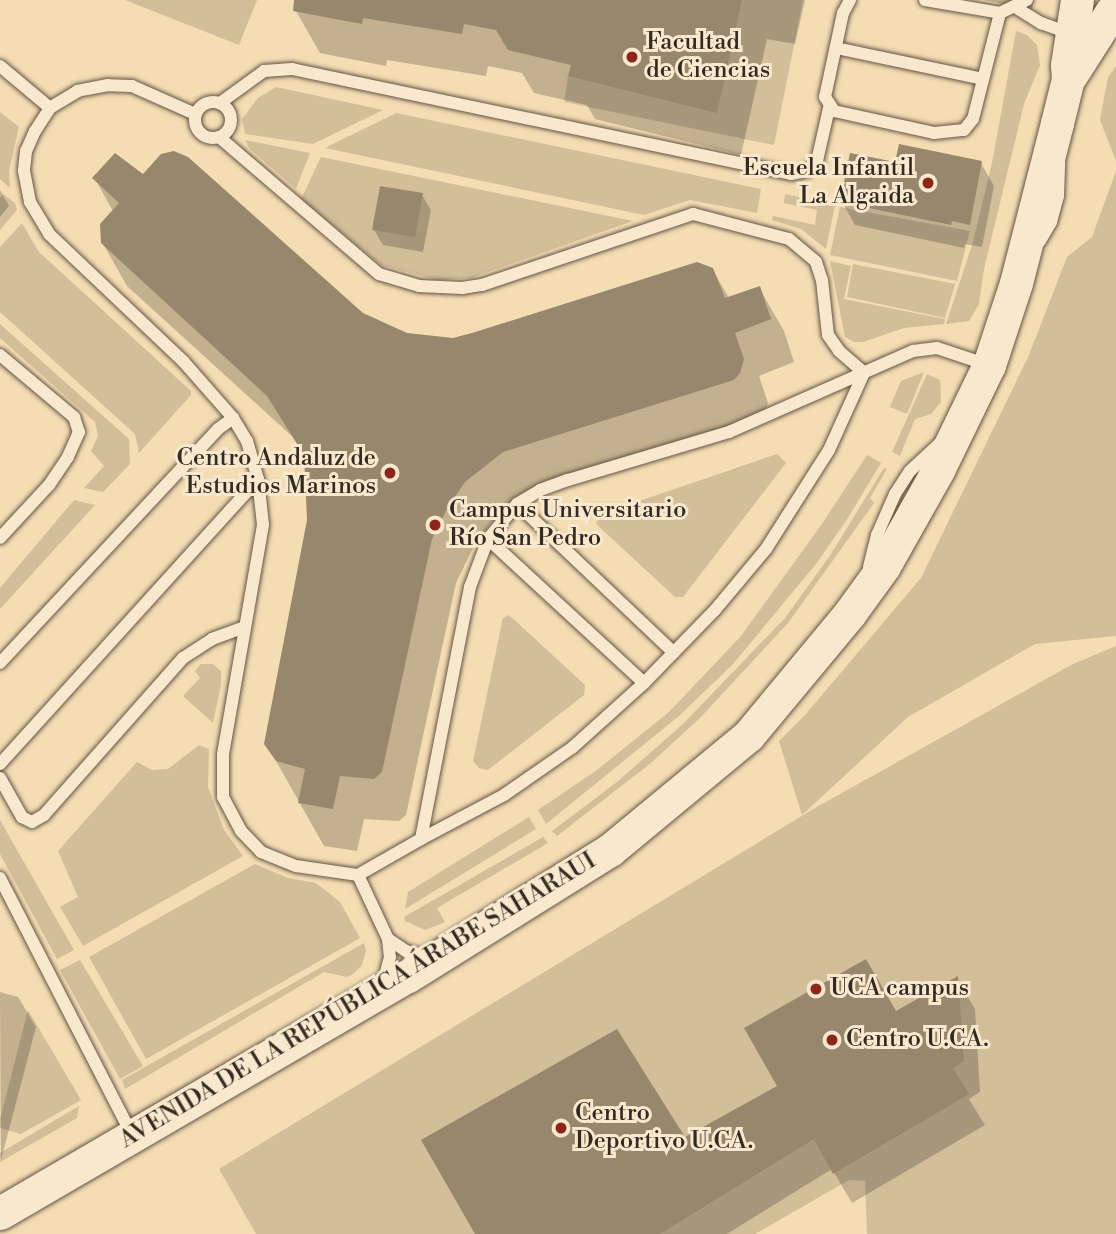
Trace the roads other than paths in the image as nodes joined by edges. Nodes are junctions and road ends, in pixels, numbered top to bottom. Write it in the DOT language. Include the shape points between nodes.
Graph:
graph roads {
  1 [pos="850,0"];
  2 [pos="925,0"];
  3 [pos="1027,0"];
  4 [pos="1077,0"];
  5 [pos="1014,6"];
  6 [pos="1000,13"];
  7 [pos="1098,17"];
  8 [pos="836,48"];
  9 [pos="0,66"];
  10 [pos="983,79"];
  11 [pos="220,103"];
  12 [pos="830,104"];
  13 [pos="50,108"];
  14 [pos="195,114"];
  15 [pos="219,137"];
  16 [pos="0,355"];
  17 [pos="989,365"];
  18 [pos="864,373"];
  19 [pos="233,418"];
  20 [pos="258,479"];
  21 [pos="517,504"];
  22 [pos="0,538"];
  23 [pos="488,539"];
  24 [pos="243,628"];
  25 [pos="674,653"];
  26 [pos="0,663"];
  27 [pos="643,683"];
  28 [pos="0,764"];
  29 [pos="0,778"];
  30 [pos="421,839"];
  31 [pos="358,875"];
  32 [pos="0,878"];
  33 [pos="388,939"];
  34 [pos="436,959"];
  35 [pos="380,993"];
  36 [pos="132,1135"];
  37 [pos="0,1213"];
  1 -- 8 [label="lane"];
  2 -- 6 [label="lane"];
  3 -- 5 [label="lane"];
  4 -- 7 [label="street, AVENIDA DE LA REPÚBLICA ÁRABE SAHARAUI"];
  5 -- 6 [label="lane"];
  5 -- 7 [label="lane" via="1041,23"];
  6 -- 10 [label="lane"];
  7 -- 17 [label="street, AVENIDA DE LA REPÚBLICA ÁRABE SAHARAUI" via="1068,79 1020,266"];
  8 -- 10 [label="lane"];
  8 -- 12 [label="lane" via="825,97"];
  9 -- 13 [label="lane"];
  10 -- 12 [label="lane" via="973,119 964,130 934,133 834,111"];
  11 -- 12 [label="lane" via="264,71 292,69 791,174 807,171 817,161"];
  11 -- 14 [label="lane" via="202,105"];
  11 -- 15 [label="lane" via="231,117 229,130"];
  13 -- 14 [label="lane" via="78,91 132,86"];
  13 -- 19 [label="lane" via="26,151 24,171 30,202 49,234 183,360"];
  14 -- 15 [label="lane" via="197,131 207,138"];
  15 -- 18 [label="lane" via="379,274 419,286 482,285 694,214 789,239 816,262 828,335"];
  16 -- 22 [label="lane" via="74,416 79,432 50,485"];
  17 -- 18 [label="lane" via="937,348 913,351"];
  17 -- 34 [label="street, AVENIDA DE LA REPÚBLICA ÁRABE SAHARAUI" via="884,566 748,736 610,850"];
  18 -- 21 [label="lane" via="729,432 568,480"];
  18 -- 25 [label="lane" via="829,450 766,549"];
  19 -- 20 [label="lane" via="247,441"];
  19 -- 26 [label="lane"];
  20 -- 24 [label="lane" via="263,525"];
  20 -- 28 [label="lane"];
  21 -- 23 [label="lane"];
  21 -- 25 [label="lane"];
  23 -- 27 [label="lane"];
  23 -- 30 [label="lane" via="470,587"];
  24 -- 29 [label="lane" via="212,639 183,658 44,815 32,822 22,817"];
  24 -- 31 [label="lane" via="222,755 221,782 228,812 261,852 296,866"];
  25 -- 27 [label="lane"];
  27 -- 30 [label="lane" via="573,747 504,795"];
  30 -- 31 [label="lane"];
  31 -- 33 [label="lane"];
  32 -- 36 [label="lane"];
  33 -- 34 [label="lane" via="407,951"];
  33 -- 35 [label="lane" via="390,957"];
  34 -- 35 [label="street, AVENIDA DE LA REPÚBLICA ÁRABE SAHARAUI"];
  35 -- 36 [label="street, AVENIDA DE LA REPÚBLICA ÁRABE SAHARAUI"];
  36 -- 37 [label="street, AVENIDA DE LA REPÚBLICA ÁRABE SAHARAUI"];
}
